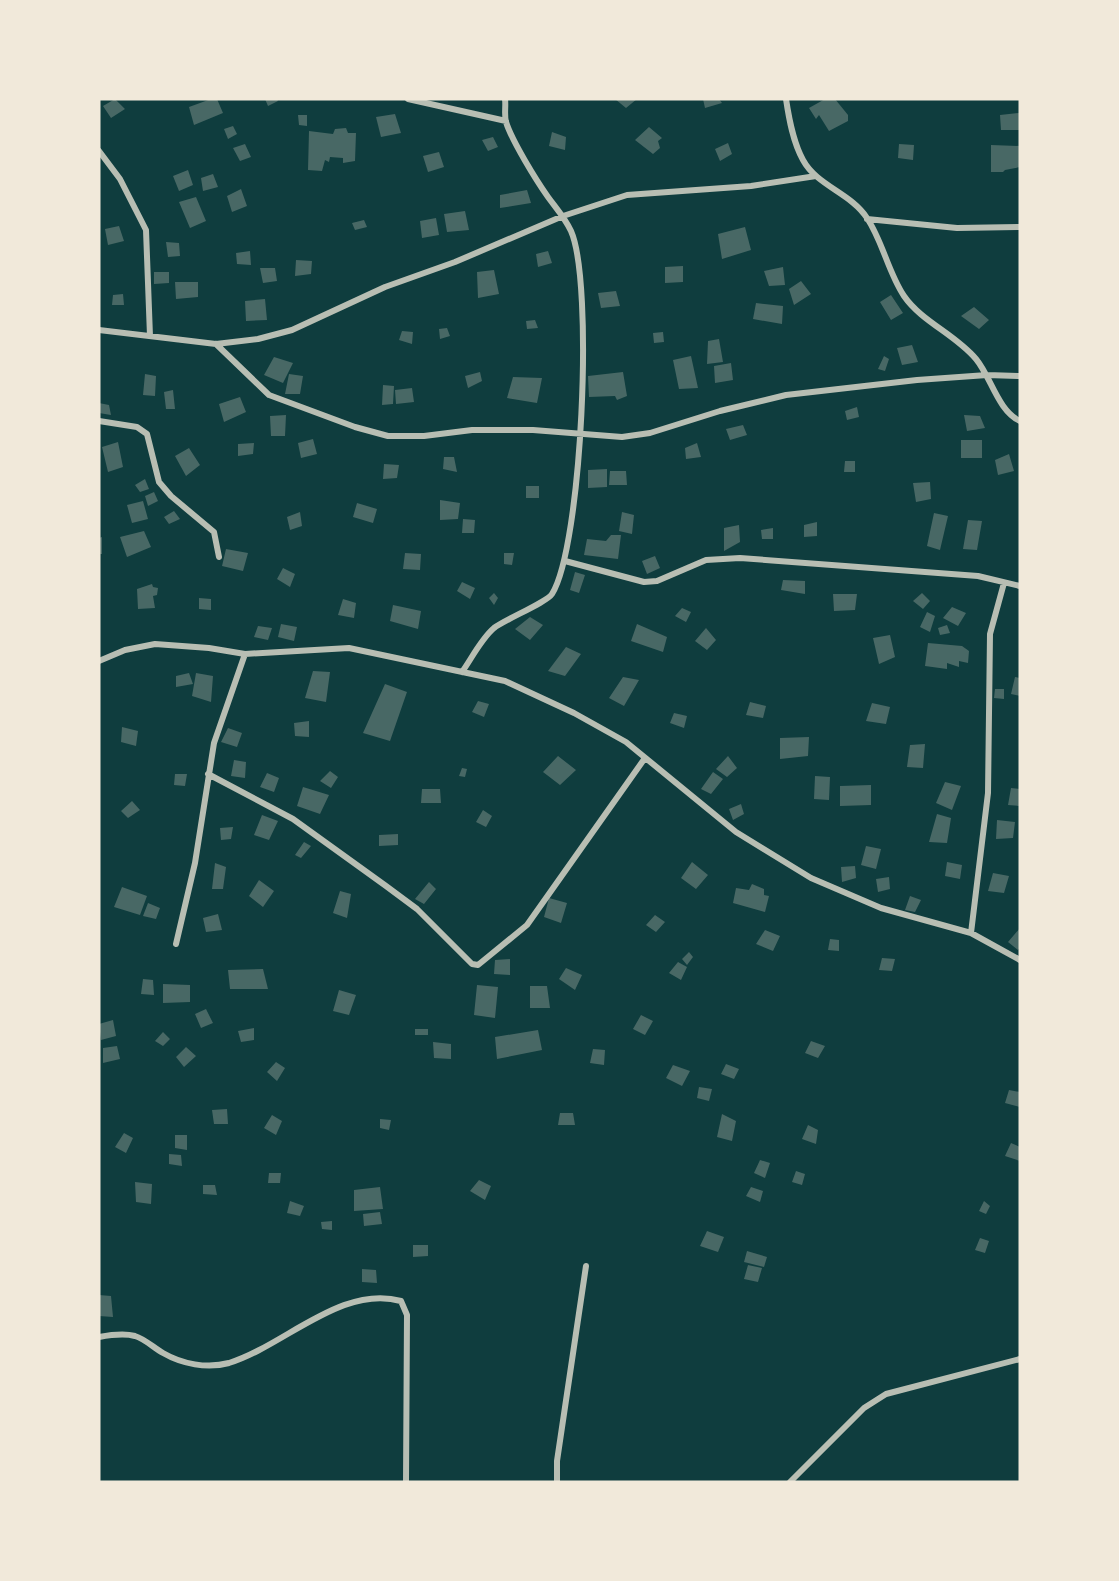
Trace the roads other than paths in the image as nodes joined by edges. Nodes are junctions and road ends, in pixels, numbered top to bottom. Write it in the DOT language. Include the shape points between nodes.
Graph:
graph roads {
  1 [pos="408,99"];
  2 [pos="506,99"];
  3 [pos="786,99"];
  4 [pos="506,121"];
  5 [pos="99,151"];
  6 [pos="816,176"];
  7 [pos="563,216"];
  8 [pos="867,219"];
  9 [pos="1020,227"];
  10 [pos="99,330"];
  11 [pos="150,336"];
  12 [pos="216,344"];
  13 [pos="987,375"];
  14 [pos="1020,376"];
  15 [pos="99,421"];
  16 [pos="1020,422"];
  17 [pos="580,435"];
  18 [pos="219,557"];
  19 [pos="565,561"];
  20 [pos="1004,584"];
  21 [pos="1020,586"];
  22 [pos="245,654"];
  23 [pos="99,662"];
  24 [pos="462,672"];
  25 [pos="645,758"];
  26 [pos="208,774"];
  27 [pos="971,933"];
  28 [pos="176,944"];
  29 [pos="1020,960"];
  30 [pos="586,1266"];
  31 [pos="99,1337"];
  32 [pos="1020,1359"];
  33 [pos="406,1482"];
  34 [pos="557,1482"];
  35 [pos="790,1482"];
  1 -- 4 [label="street"];
  2 -- 4 [label="street"];
  3 -- 6 [label="street" via="803,161"];
  4 -- 7 [label="street" via="548,197"];
  5 -- 11 [label="street" via="120,179 146,230"];
  6 -- 7 [label="street" via="751,186 627,195"];
  6 -- 8 [label="street" via="840,191"];
  7 -- 12 [label="street" via="456,262 385,287 292,330"];
  7 -- 17 [label="street" via="572,232 580,287"];
  8 -- 9 [label="street" via="957,228"];
  8 -- 13 [label="street" via="914,309 962,345"];
  10 -- 11 [label="street"];
  11 -- 12 [label="street"];
  12 -- 17 [label="street" via="269,394 355,428 388,436 472,430"];
  13 -- 14 [label="street"];
  13 -- 16 [label="street" via="1004,406"];
  13 -- 17 [label="street" via="786,395 650,433 622,437"];
  15 -- 18 [label="street" via="137,427 147,434 159,482 214,532"];
  17 -- 19 [label="street"];
  19 -- 20 [label="street" via="644,582 657,581 706,561 740,558 978,576"];
  19 -- 24 [label="street" via="550,598 492,630"];
  20 -- 21 [label="street"];
  20 -- 27 [label="street" via="990,634 988,793"];
  22 -- 23 [label="street" via="155,644 125,650"];
  22 -- 24 [label="street" via="349,648"];
  22 -- 26 [label="street" via="214,743"];
  24 -- 25 [label="street" via="505,681 564,708 626,742"];
  25 -- 26 [label="street" via="527,925 478,965 472,964 417,909 302,825"];
  25 -- 27 [label="street" via="736,832 811,878 880,908"];
  26 -- 28 [label="street" via="195,863"];
  27 -- 29 [label="street"];
  30 -- 34 [label="street"];
  31 -- 33 [label="street" via="136,1336 164,1354 194,1365 227,1363 357,1299 401,1301 407,1315"];
  32 -- 35 [label="street" via="886,1394 864,1408"];
}
